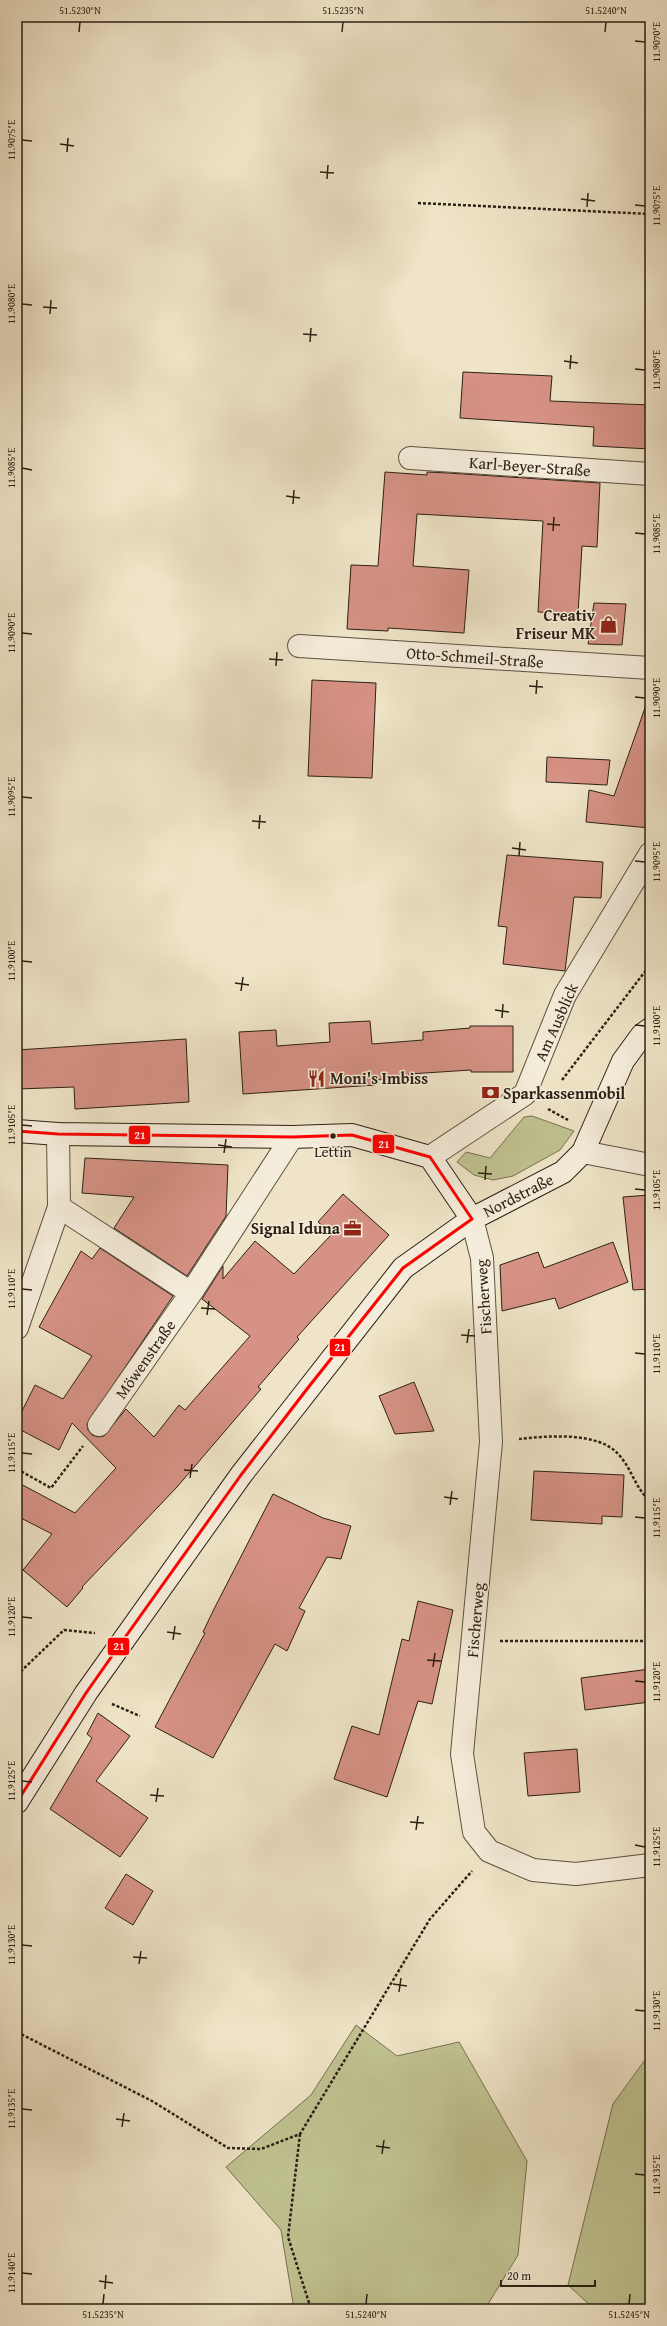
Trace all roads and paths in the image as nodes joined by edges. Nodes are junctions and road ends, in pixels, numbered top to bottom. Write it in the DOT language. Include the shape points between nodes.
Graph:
graph roads {
  1 [pos="418,203"];
  2 [pos="650,214"];
  3 [pos="410,458"];
  4 [pos="650,474"];
  5 [pos="299,646"];
  6 [pos="650,668"];
  7 [pos="650,854"];
  8 [pos="650,965"];
  9 [pos="650,1029"];
  10 [pos="559,1084"];
  11 [pos="525,1094"];
  12 [pos="17,1131"];
  13 [pos="58,1134"];
  14 [pos="292,1137"];
  15 [pos="583,1152"];
  16 [pos="430,1157"];
  17 [pos="650,1165"];
  18 [pos="59,1207"];
  19 [pos="472,1219"];
  20 [pos="191,1294"];
  21 [pos="17,1328"];
  22 [pos="98,1425"];
  23 [pos="491,1442"];
  24 [pos="17,1469"];
  25 [pos="650,1501"];
  26 [pos="126,1636"];
  27 [pos="495,1641"];
  28 [pos="650,1641"];
  29 [pos="17,1675"];
  30 [pos="17,1802"];
  31 [pos="489,1851"];
  32 [pos="650,1865"];
  33 [pos="17,2032"];
  34 [pos="300,2134"];
  35 [pos="311,2309"];
  1 -- 2 [label="path"];
  3 -- 4 [label="street, Karl-Beyer-Straße"];
  5 -- 6 [label="street, Otto-Schmeil-Straße"];
  7 -- 11 [label="street, Am Ausblick" via="565,995"];
  8 -- 10 [label="path"];
  9 -- 15 [label="street, Nordstraße" via="642,1035 623,1061"];
  11 -- 15 [label="path" via="541,1106 578,1125"];
  11 -- 16 [label="street"];
  12 -- 13 [label="street"];
  13 -- 14 [label="street"];
  13 -- 18 [label="street"];
  14 -- 16 [label="street" via="352,1135"];
  14 -- 20 [label="street, Möwenstraße"];
  15 -- 17 [label="street"];
  15 -- 19 [label="street, Nordstraße" via="563,1172"];
  16 -- 19 [label="street, Fischerweg"];
  18 -- 20 [label="street"];
  18 -- 21 [label="street"];
  19 -- 23 [label="street, Fischerweg" via="482,1258"];
  19 -- 26 [label="street, Nordstraße" via="403,1268 240,1475"];
  20 -- 22 [label="street, Möwenstraße"];
  22 -- 24 [label="path" via="51,1488"];
  23 -- 25 [label="path" via="554,1435 603,1442 619,1455 641,1493"];
  23 -- 31 [label="street, Fischerweg" via="462,1754 474,1832"];
  26 -- 29 [label="path" via="64,1630"];
  26 -- 30 [label="street, Nordstraße" via="86,1693"];
  27 -- 28 [label="path"];
  31 -- 32 [label="street, Fischerweg" via="533,1870 576,1874"];
  31 -- 34 [label="path" via="430,1919"];
  33 -- 34 [label="path" via="152,2101 228,2148 261,2149"];
  34 -- 35 [label="path" via="288,2237"];
}
